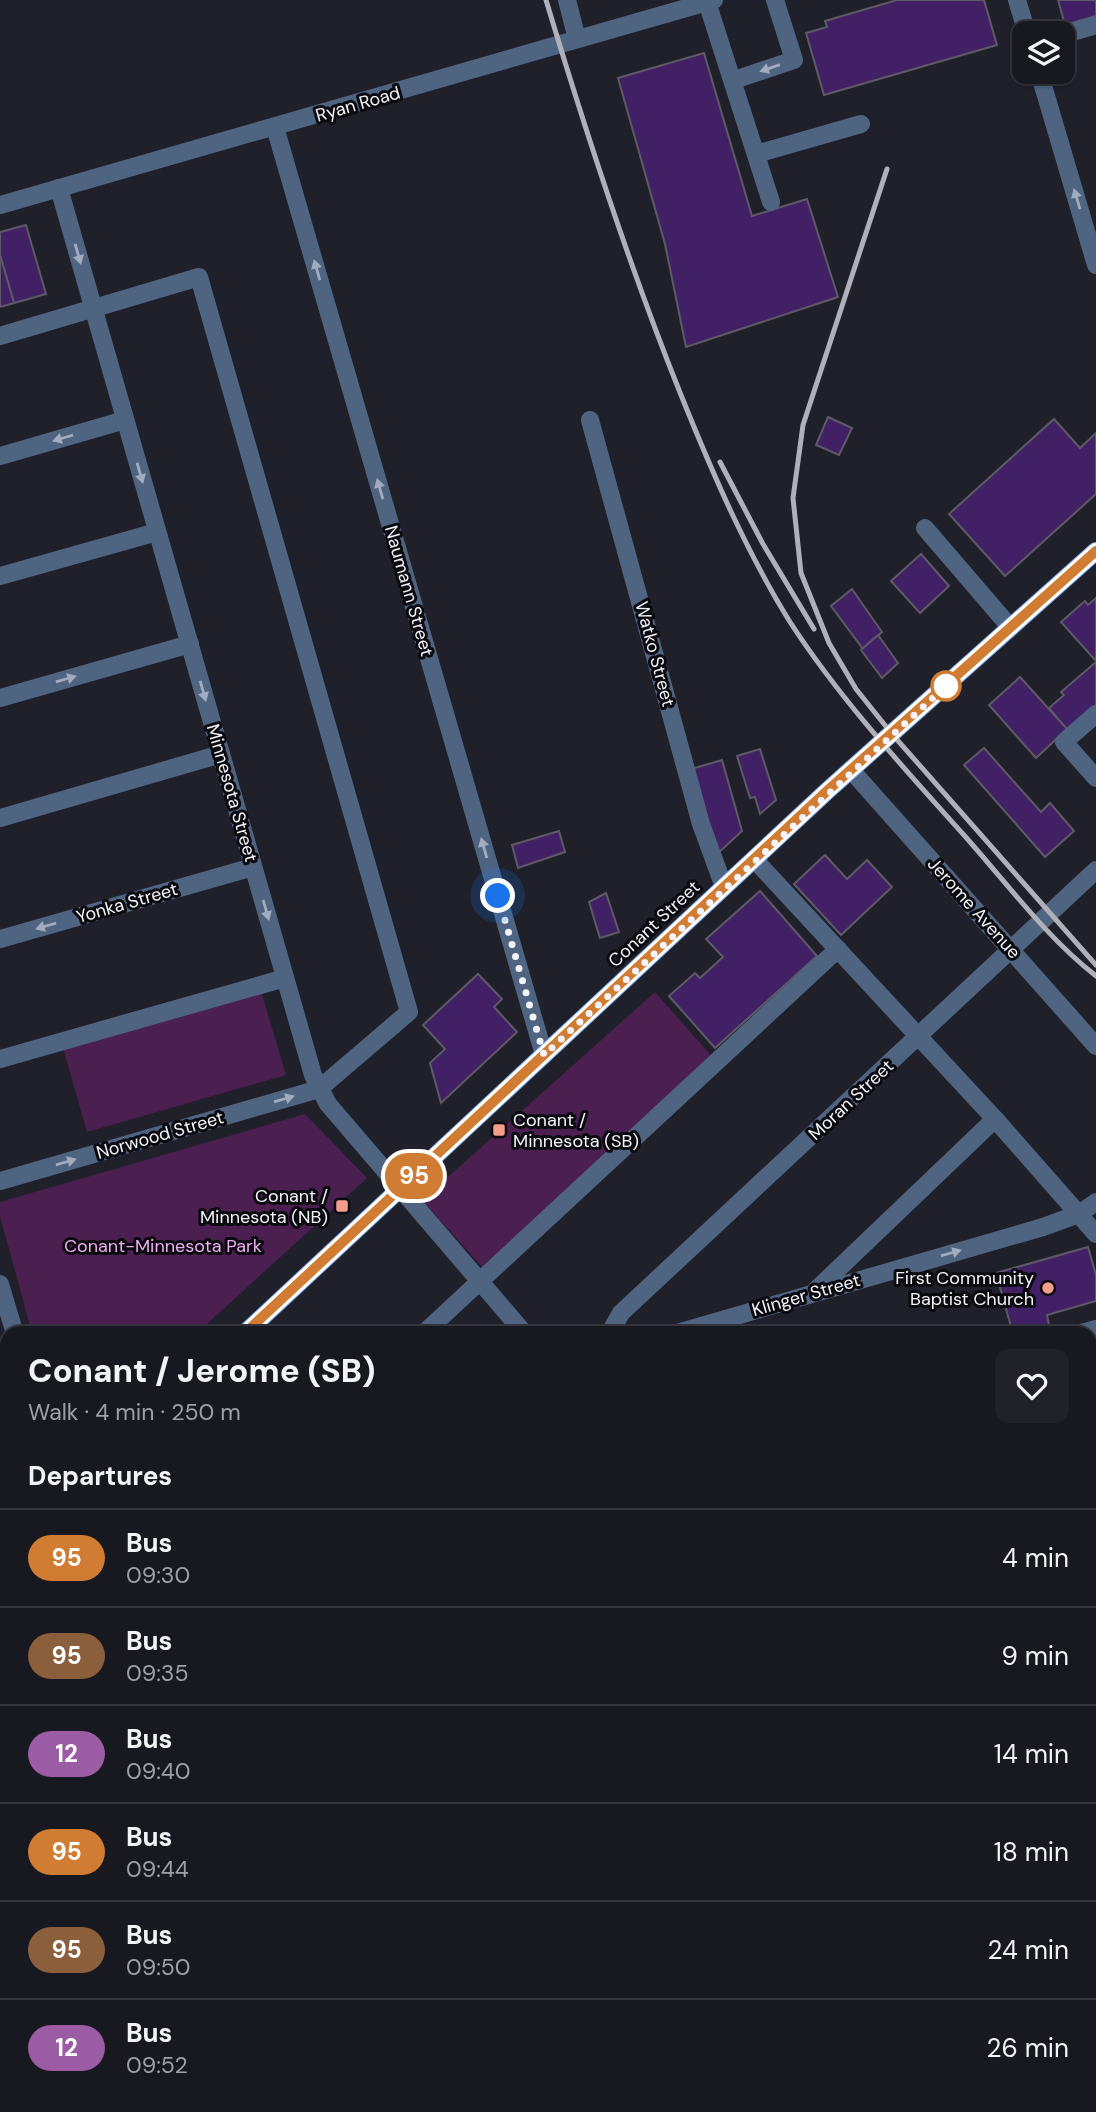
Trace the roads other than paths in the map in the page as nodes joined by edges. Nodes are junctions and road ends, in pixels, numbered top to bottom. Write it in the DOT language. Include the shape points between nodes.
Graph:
graph roads {
  1 [pos="567,0"];
  2 [pos="775,0"];
  3 [pos="1017,0"];
  4 [pos="711,1"];
  5 [pos="1023,21"];
  6 [pos="1096,25"];
  7 [pos="1075,32"];
  8 [pos="577,39"];
  9 [pos="734,80"];
  10 [pos="1043,84"];
  11 [pos="860,124"];
  12 [pos="275,127"];
  13 [pos="756,154"];
  14 [pos="59,188"];
  15 [pos="771,202"];
  16 [pos="0,205"];
  17 [pos="1096,264"];
  18 [pos="94,309"];
  19 [pos="0,336"];
  20 [pos="590,419"];
  21 [pos="125,420"];
  22 [pos="0,456"];
  23 [pos="925,528"];
  24 [pos="157,532"];
  25 [pos="1096,551"];
  26 [pos="0,576"];
  27 [pos="1010,627"];
  28 [pos="190,644"];
  29 [pos="0,698"];
  30 [pos="1096,714"];
  31 [pos="221,754"];
  32 [pos="851,770"];
  33 [pos="1096,778"];
  34 [pos="0,818"];
  35 [pos="754,859"];
  36 [pos="253,867"];
  37 [pos="1096,870"];
  38 [pos="724,887"];
  39 [pos="0,939"];
  40 [pos="1010,949"];
  41 [pos="838,950"];
  42 [pos="285,978"];
  43 [pos="919,1037"];
  44 [pos="1096,1046"];
  45 [pos="544,1055"];
  46 [pos="0,1059"];
  47 [pos="319,1089"];
  48 [pos="995,1119"];
  49 [pos="0,1181"];
  50 [pos="400,1189"];
  51 [pos="1096,1202"];
  52 [pos="1079,1214"];
  53 [pos="1096,1234"];
  54 [pos="478,1280"];
  55 [pos="0,1284"];
  56 [pos="813,1293"];
  57 [pos="13,1326"];
  58 [pos="253,1326"];
  59 [pos="431,1326"];
  60 [pos="518,1326"];
  61 [pos="614,1326"];
  62 [pos="701,1326"];
  1 -- 8 [label="street"];
  2 -- 9 [label="street, one-way" via="794,60"];
  3 -- 5 [label="street"];
  4 -- 8 [label="street, Ryan Road"];
  4 -- 9 [label="street"];
  6 -- 7 [label="street"];
  8 -- 12 [label="street, Ryan Road"];
  9 -- 13 [label="street"];
  17 -- 10 [label="street, one-way"];
  11 -- 13 [label="street"];
  12 -- 14 [label="street, Ryan Road"];
  45 -- 12 [label="street, Naumann Street, one-way"];
  13 -- 15 [label="street"];
  14 -- 16 [label="street, Ryan Road"];
  14 -- 18 [label="street, Minnesota Street, one-way"];
  18 -- 19 [label="street"];
  18 -- 21 [label="street, Minnesota Street"];
  18 -- 47 [label="street" via="199,277 409,1012"];
  20 -- 38 [label="street, Watko Street" via="701,824"];
  21 -- 22 [label="street, one-way"];
  21 -- 24 [label="street, Minnesota Street, one-way"];
  23 -- 27 [label="street"];
  24 -- 26 [label="street"];
  24 -- 28 [label="street, Minnesota Street"];
  25 -- 27 [label="main road, Conant Street"];
  27 -- 32 [label="main road, Conant Street"];
  29 -- 28 [label="street, one-way"];
  28 -- 31 [label="street, Minnesota Street, one-way"];
  30 -- 33 [label="street" via="1064,742"];
  31 -- 34 [label="street"];
  31 -- 36 [label="street, Minnesota Street"];
  32 -- 35 [label="main road, Conant Street"];
  32 -- 40 [label="street, Jerome Avenue"];
  35 -- 38 [label="main road, Conant Street"];
  35 -- 41 [label="street"];
  36 -- 39 [label="street, Yonka Street, one-way"];
  36 -- 42 [label="street, Minnesota Street, one-way"];
  37 -- 40 [label="street, Moran Street"];
  38 -- 45 [label="main road, Conant Street"];
  40 -- 43 [label="street, Moran Street"];
  40 -- 44 [label="street, Jerome Avenue"];
  41 -- 43 [label="street"];
  41 -- 54 [label="street"];
  42 -- 46 [label="street"];
  42 -- 47 [label="street, Minnesota Street"];
  43 -- 48 [label="street"];
  43 -- 61 [label="street, Moran Street" via="621,1313"];
  45 -- 50 [label="main road, Conant Street"];
  49 -- 47 [label="street, Norwood Street, one-way"];
  47 -- 50 [label="street, Minnesota Street"];
  48 -- 52 [label="street"];
  48 -- 56 [label="street"];
  50 -- 54 [label="street, Minnesota Street"];
  50 -- 58 [label="main road, Conant Street"];
  51 -- 52 [label="street, Klinger Street"];
  52 -- 53 [label="street"];
  56 -- 52 [label="street, Klinger Street, one-way"];
  54 -- 59 [label="street"];
  54 -- 60 [label="street, Minnesota Street"];
  55 -- 57 [label="street"];
  56 -- 62 [label="street, Klinger Street"];
}
